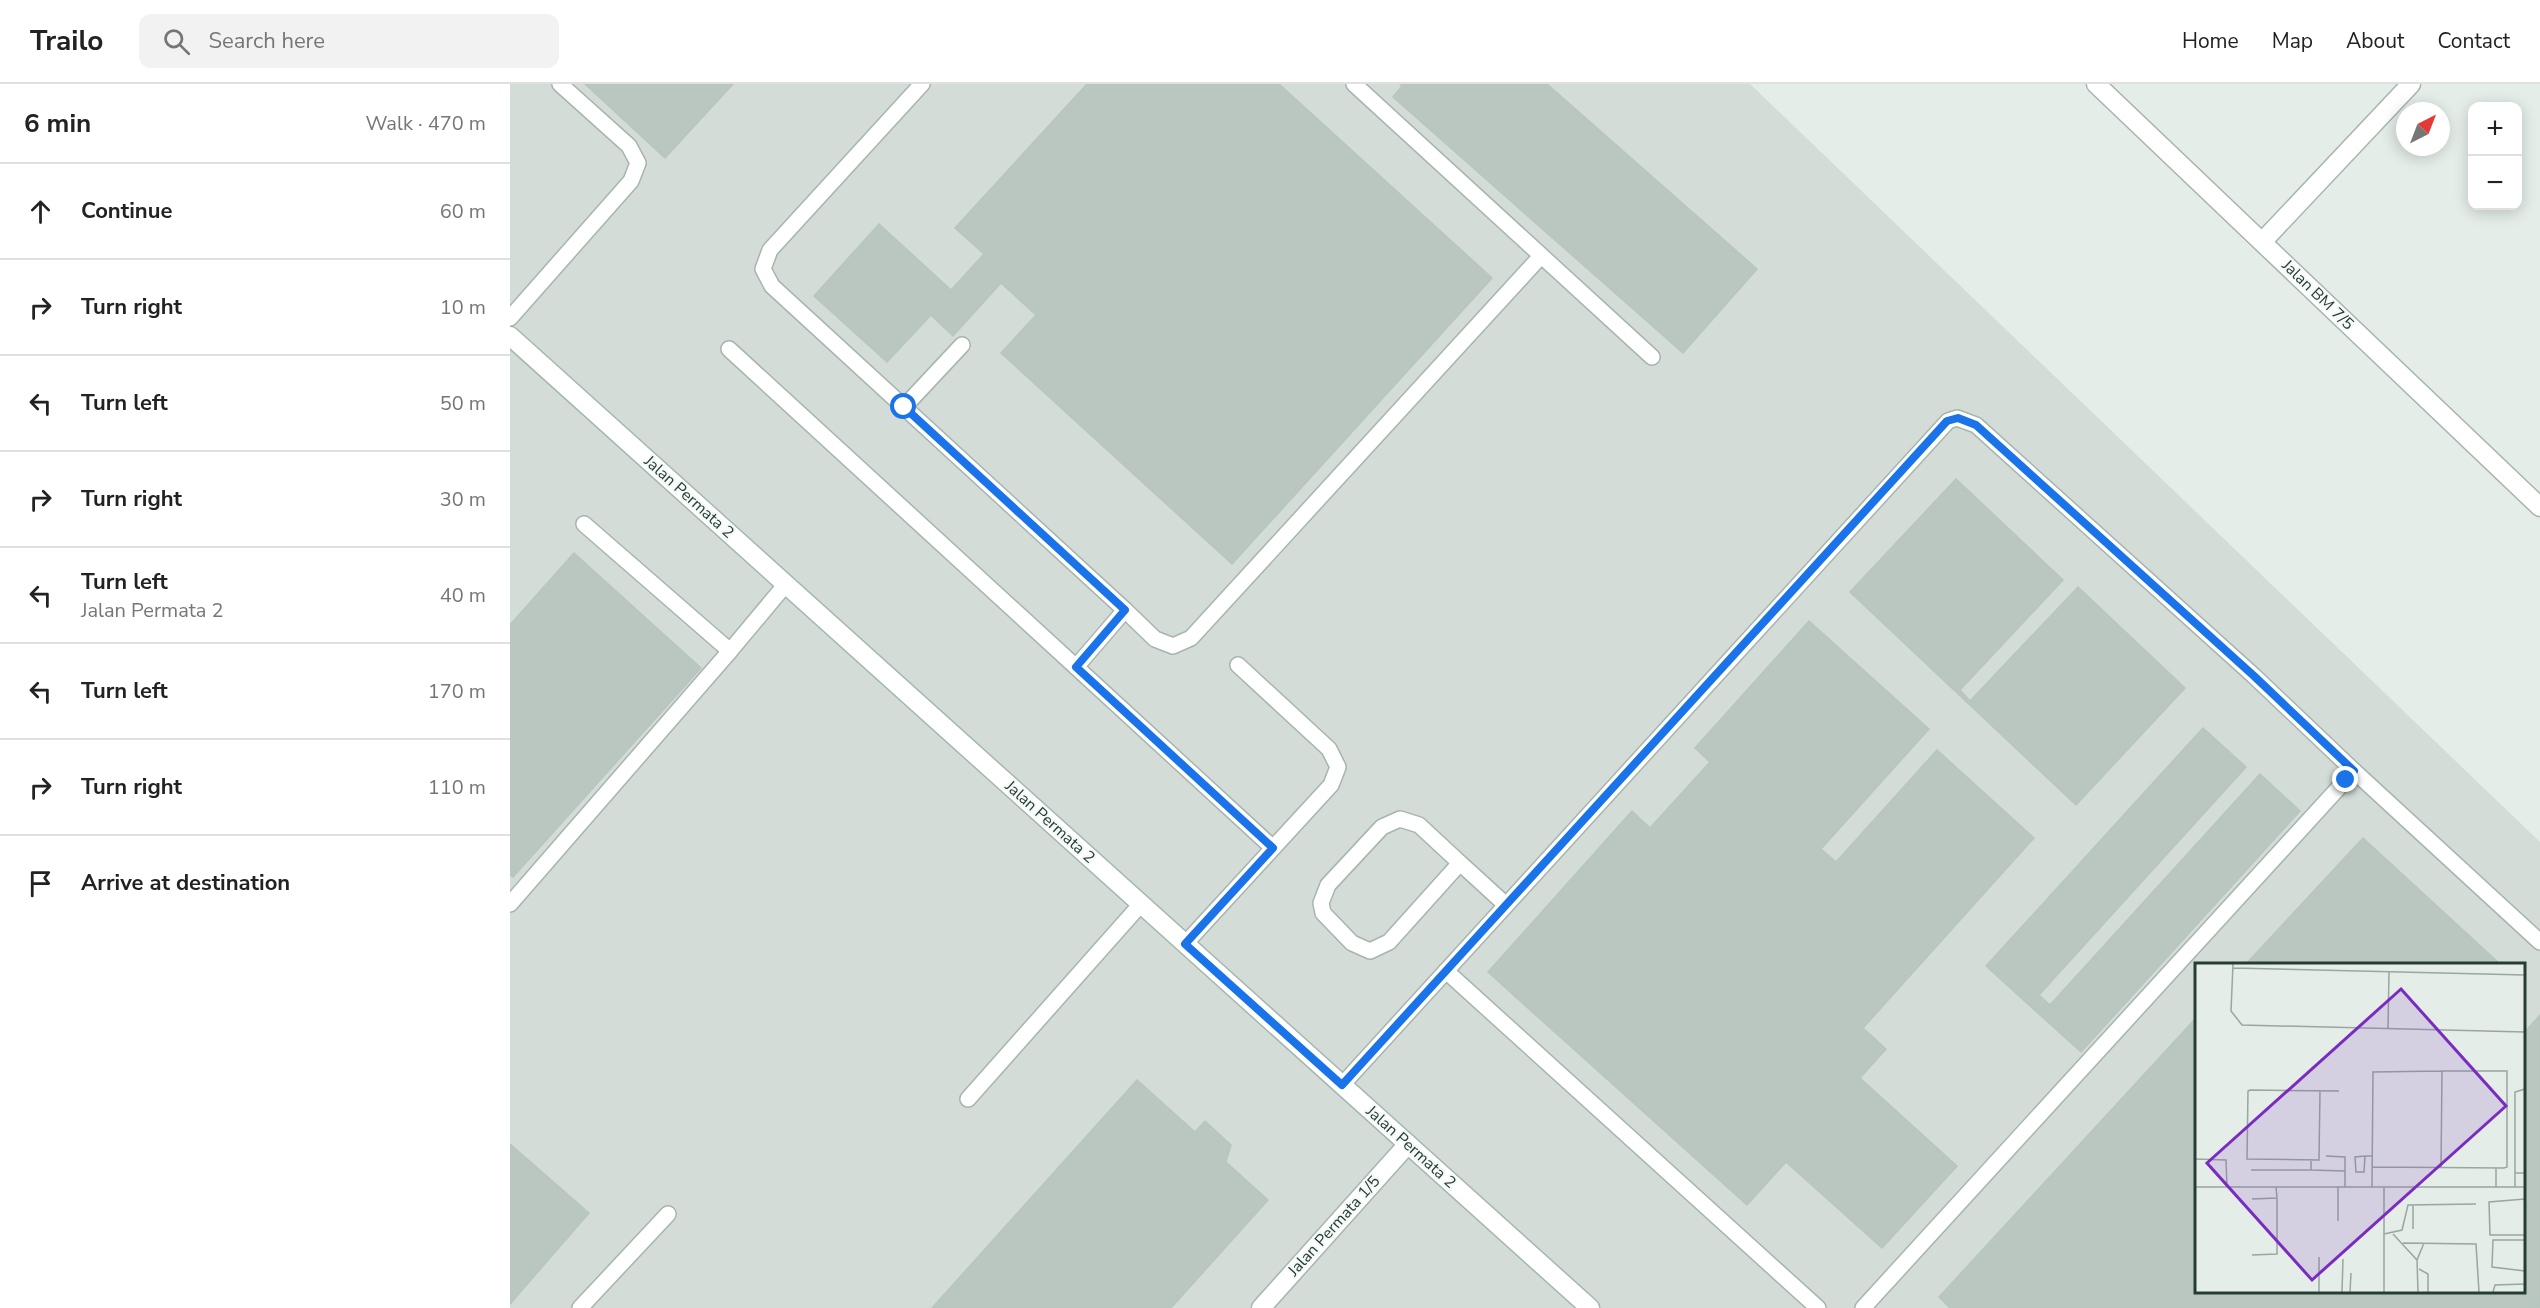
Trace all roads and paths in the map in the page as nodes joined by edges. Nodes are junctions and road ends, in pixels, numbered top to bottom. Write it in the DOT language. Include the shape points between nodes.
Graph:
graph roads {
  1 [pos="560,84"];
  2 [pos="922,84"];
  3 [pos="1354,84"];
  4 [pos="2096,84"];
  5 [pos="2411,84"];
  6 [pos="2262,242"];
  7 [pos="1541,256"];
  8 [pos="510,318"];
  9 [pos="510,336"];
  10 [pos="962,345"];
  11 [pos="729,350"];
  12 [pos="1652,357"];
  13 [pos="904,407"];
  14 [pos="2540,507"];
  15 [pos="584,524"];
  16 [pos="786,584"];
  17 [pos="1125,610"];
  18 [pos="730,651"];
  19 [pos="1238,665"];
  20 [pos="1076,667"];
  21 [pos="2354,771"];
  22 [pos="1273,848"];
  23 [pos="1460,863"];
  24 [pos="510,904"];
  25 [pos="1141,904"];
  26 [pos="1506,905"];
  27 [pos="2540,942"];
  28 [pos="1185,944"];
  29 [pos="1446,971"];
  30 [pos="1342,1085"];
  31 [pos="968,1099"];
  32 [pos="1408,1144"];
  33 [pos="668,1214"];
  34 [pos="580,1308"];
  35 [pos="1261,1308"];
  36 [pos="1590,1308"];
  37 [pos="1818,1308"];
  38 [pos="1863,1308"];
  1 -- 8 [label="lane" via="629,146 638,163 631,181"];
  2 -- 13 [label="lane" via="770,250 763,268 772,286"];
  3 -- 7 [label="lane"];
  4 -- 6 [label="street, Jalan BM 7/5"];
  5 -- 6 [label="street"];
  6 -- 14 [label="street, Jalan BM 7/5"];
  7 -- 12 [label="lane"];
  7 -- 17 [label="lane" via="1191,638 1173,646 1155,639"];
  9 -- 16 [label="street, Jalan Permata 2"];
  10 -- 13 [label="lane"];
  11 -- 20 [label="lane"];
  13 -- 17 [label="lane"];
  15 -- 18 [label="lane"];
  16 -- 18 [label="lane"];
  16 -- 25 [label="street, Jalan Permata 2"];
  17 -- 20 [label="lane"];
  18 -- 24 [label="lane"];
  19 -- 22 [label="lane" via="1329,749 1338,767 1331,785"];
  20 -- 22 [label="lane"];
  21 -- 26 [label="lane" via="1976,425 1958,418 1940,427"];
  21 -- 27 [label="lane"];
  21 -- 38 [label="lane"];
  22 -- 28 [label="lane"];
  23 -- 23 [label="lane" via="1389,942 1370,951 1352,943 1323,913 1321,903 1328,885 1382,827 1400,819 1419,825"];
  23 -- 26 [label="lane"];
  25 -- 28 [label="street, Jalan Permata 2"];
  25 -- 31 [label="lane"];
  26 -- 29 [label="lane"];
  28 -- 30 [label="street, Jalan Permata 2"];
  29 -- 30 [label="lane"];
  29 -- 37 [label="lane"];
  30 -- 32 [label="street, Jalan Permata 2"];
  32 -- 35 [label="street, Jalan Permata 1/5"];
  32 -- 36 [label="street, Jalan Permata 2"];
  33 -- 34 [label="lane"];
}
